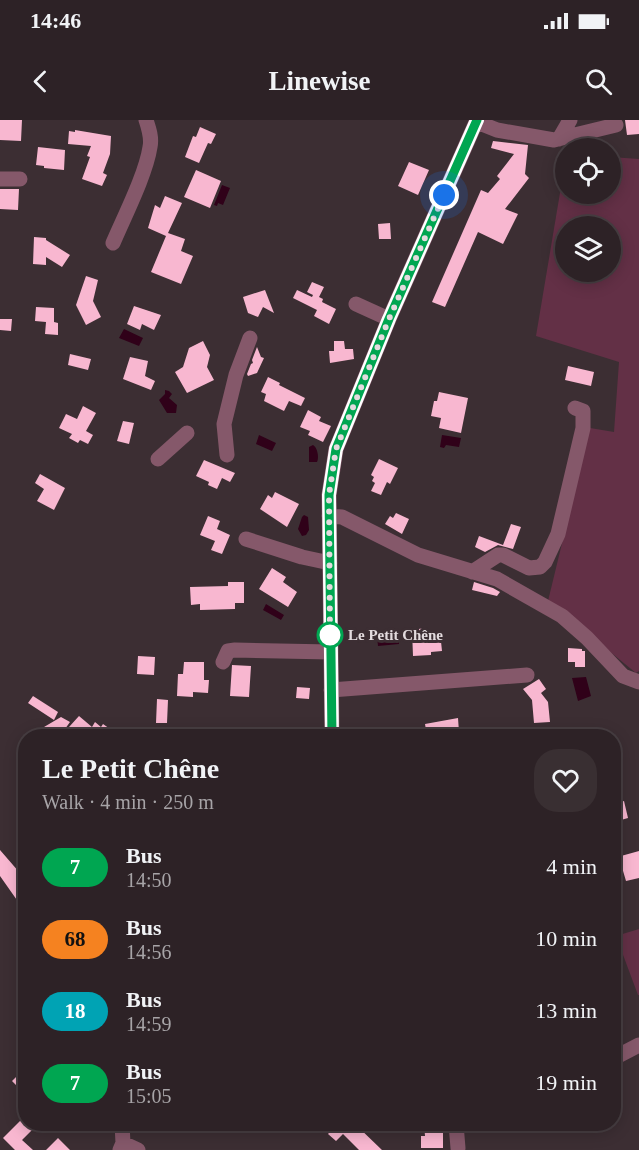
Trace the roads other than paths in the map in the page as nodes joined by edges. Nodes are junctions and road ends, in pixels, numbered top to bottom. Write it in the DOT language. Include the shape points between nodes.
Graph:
graph roads {
  1 [pos="146,120"];
  2 [pos="570,120"];
  3 [pos="477,121"];
  4 [pos="616,124"];
  5 [pos="560,138"];
  6 [pos="563,138"];
  7 [pos="555,140"];
  8 [pos="0,179"];
  9 [pos="20,179"];
  10 [pos="113,243"];
  11 [pos="356,304"];
  12 [pos="389,319"];
  13 [pos="250,338"];
  14 [pos="575,408"];
  15 [pos="187,433"];
  16 [pos="227,455"];
  17 [pos="158,459"];
  18 [pos="329,516"];
  19 [pos="246,539"];
  20 [pos="330,563"];
  21 [pos="472,572"];
  22 [pos="331,652"];
  23 [pos="223,662"];
  24 [pos="527,675"];
  25 [pos="639,682"];
  26 [pos="331,690"];
  27 [pos="332,729"];
  28 [pos="639,1045"];
  29 [pos="621,1054"];
  30 [pos="122,1131"];
  31 [pos="457,1131"];
  32 [pos="121,1147"];
  33 [pos="458,1148"];
  34 [pos="138,1150"];
  1 -- 10 [label="street" via="150,147"];
  2 -- 5 [label="street"];
  3 -- 7 [label="street" via="497,130"];
  3 -- 12 [label="street"];
  4 -- 6 [label="street"];
  8 -- 9 [label="street"];
  11 -- 12 [label="street"];
  12 -- 18 [label="street" via="336,449"];
  13 -- 16 [label="street" via="224,424"];
  14 -- 21 [label="street" via="583,411 583,428 558,534 545,562 529,568 498,555"];
  15 -- 17 [label="street"];
  18 -- 20 [label="street"];
  18 -- 21 [label="street" via="342,517 418,555"];
  19 -- 20 [label="street"];
  20 -- 22 [label="street"];
  21 -- 25 [label="street" via="497,579 562,616 623,676"];
  22 -- 23 [label="street" via="236,650 228,651"];
  22 -- 26 [label="street"];
  24 -- 26 [label="street"];
  26 -- 27 [label="street"];
  28 -- 29 [label="street"];
  30 -- 32 [label="street"];
  31 -- 33 [label="street"];
  32 -- 34 [label="street"];
}
